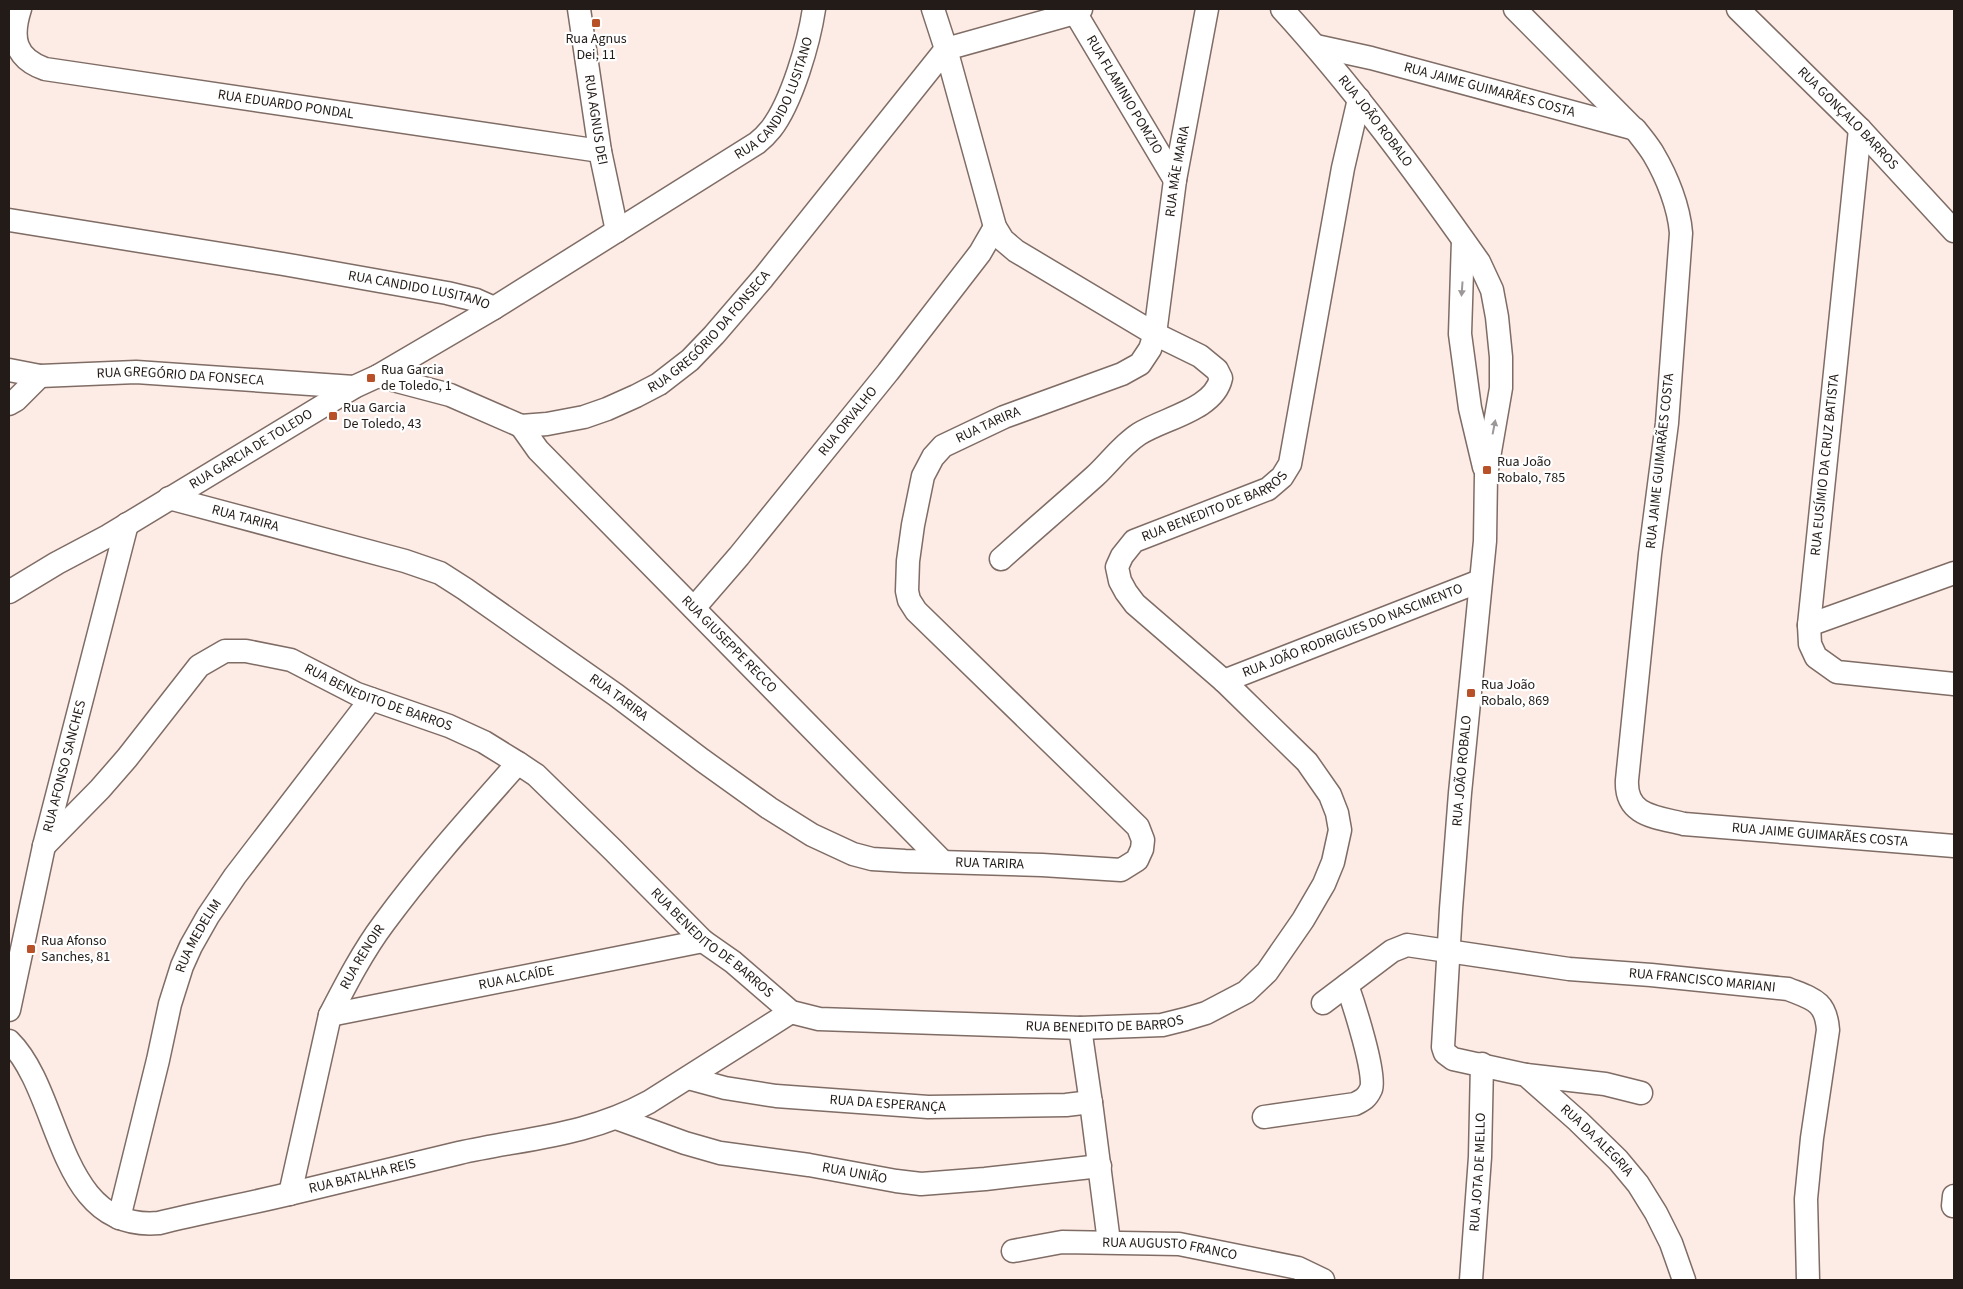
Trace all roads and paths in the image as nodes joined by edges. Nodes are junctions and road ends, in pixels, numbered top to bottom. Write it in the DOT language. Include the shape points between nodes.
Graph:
graph roads {
  1 [pos="20,9"];
  2 [pos="579,9"];
  3 [pos="814,9"];
  4 [pos="933,9"];
  5 [pos="1208,9"];
  6 [pos="1282,9"];
  7 [pos="1515,9"];
  8 [pos="1738,9"];
  9 [pos="1076,10"];
  10 [pos="1316,46"];
  11 [pos="946,49"];
  12 [pos="1359,99"];
  13 [pos="1860,128"];
  14 [pos="1634,129"];
  15 [pos="600,151"];
  16 [pos="1176,180"];
  17 [pos="9,220"];
  18 [pos="995,227"];
  19 [pos="616,231"];
  20 [pos="1954,231"];
  21 [pos="1464,240"];
  22 [pos="494,308"];
  23 [pos="1155,334"];
  24 [pos="9,370"];
  25 [pos="40,376"];
  26 [pos="378,376"];
  27 [pos="354,387"];
  28 [pos="9,404"];
  29 [pos="521,426"];
  30 [pos="1486,475"];
  31 [pos="169,498"];
  32 [pos="127,524"];
  33 [pos="1001,559"];
  34 [pos="1954,573"];
  35 [pos="1480,581"];
  36 [pos="9,592"];
  37 [pos="694,608"];
  38 [pos="1809,624"];
  39 [pos="1224,681"];
  40 [pos="1954,684"];
  41 [pos="371,699"];
  42 [pos="518,763"];
  43 [pos="44,846"];
  44 [pos="1954,846"];
  45 [pos="942,861"];
  46 [pos="703,940"];
  47 [pos="1448,951"];
  48 [pos="1348,985"];
  49 [pos="1323,1003"];
  50 [pos="9,1010"];
  51 [pos="791,1012"];
  52 [pos="330,1015"];
  53 [pos="1080,1028"];
  54 [pos="9,1041"];
  55 [pos="1458,1060"];
  56 [pos="1482,1064"];
  57 [pos="1526,1075"];
  58 [pos="688,1078"];
  59 [pos="1641,1093"];
  60 [pos="1091,1102"];
  61 [pos="1264,1117"];
  62 [pos="616,1118"];
  63 [pos="1100,1166"];
  64 [pos="290,1194"];
  65 [pos="119,1218"];
  66 [pos="1109,1242"];
  67 [pos="1013,1251"];
  68 [pos="1323,1280"];
  69 [pos="1471,1280"];
  70 [pos="1684,1280"];
  71 [pos="1808,1280"];
  1 -- 15 [label="street, RUA EDUARDO PONDAL" via="16,41 20,52 26,60 45,69"];
  2 -- 15 [label="street, RUA AGNUS DEI"];
  3 -- 19 [label="street, RUA CANDIDO LUSITANO" via="802,58 783,111 770,130 757,143"];
  4 -- 11 [label="street"];
  5 -- 16 [label="street, RUA MÃE MARIA"];
  6 -- 10 [label="street, RUA JOÃO ROBALO"];
  7 -- 14 [label="street"];
  8 -- 13 [label="street, RUA GONÇALO BARROS"];
  9 -- 11 [label="street"];
  9 -- 16 [label="street, RUA FLAMINIO POMZIO"];
  10 -- 12 [label="street, RUA JOÃO ROBALO"];
  10 -- 14 [label="street, RUA JAIME GUIMARÃES COSTA"];
  11 -- 18 [label="street"];
  11 -- 29 [label="street, RUA GREGÓRIO DA FONSECA" via="763,278 690,360 659,384 607,409 584,417"];
  12 -- 21 [label="street, RUA JOÃO ROBALO"];
  12 -- 39 [label="street, RUA BENEDITO DE BARROS" via="1343,168 1290,464 1268,489 1134,541 1117,567 1120,581 1135,604"];
  13 -- 20 [label="street, RUA GONÇALO BARROS"];
  13 -- 38 [label="street, RUA EUSÍMIO DA CRUZ BATISTA"];
  14 -- 44 [label="street, RUA JAIME GUIMARÃES COSTA" via="1654,154 1680,221 1681,233 1666,423 1626,790 1630,800 1649,816 1684,824"];
  15 -- 19 [label="street, RUA AGNUS DEI"];
  16 -- 23 [label="street, RUA MÃE MARIA"];
  17 -- 22 [label="street, RUA CANDIDO LUSITANO" via="399,284 463,297"];
  18 -- 23 [label="street" via="1003,240 1016,251"];
  18 -- 37 [label="street, RUA ORVALHO" via="980,253 888,372"];
  19 -- 22 [label="street, RUA CANDIDO LUSITANO"];
  21 -- 30 [label="street, RUA JOÃO ROBALO, one-way" via="1460,334 1470,408"];
  30 -- 21 [label="street, RUA JOÃO ROBALO, one-way" via="1501,388 1501,349 1492,290"];
  22 -- 26 [label="street, RUA GARCIA DE TOLEDO"];
  23 -- 33 [label="street" via="1200,356 1217,370 1221,378 1216,390 1192,409 1139,434"];
  23 -- 45 [label="street, RUA TARIRA" via="1140,364 1122,374 1004,417 943,446 923,476 917,498 907,591 916,611 1138,828 1144,840 1138,860 1121,870"];
  24 -- 25 [label="street, RUA GREGÓRIO DA FONSECA"];
  25 -- 27 [label="street, RUA GREGÓRIO DA FONSECA" via="136,372"];
  25 -- 28 [label="street"];
  26 -- 27 [label="street, RUA GARCIA DE TOLEDO"];
  26 -- 29 [label="street, RUA GREGÓRIO DA FONSECA" via="450,395"];
  27 -- 31 [label="street, RUA GARCIA DE TOLEDO"];
  29 -- 37 [label="street, RUA GIUSEPPE RECCO" via="538,450"];
  30 -- 35 [label="street, RUA JOÃO ROBALO" via="1485,541"];
  31 -- 32 [label="street, RUA GARCIA DE TOLEDO"];
  31 -- 45 [label="street, RUA TARIRA" via="405,560 440,573 616,695 733,783 812,835 872,859"];
  32 -- 36 [label="street, RUA GARCIA DE TOLEDO"];
  32 -- 43 [label="street, RUA AFONSO SANCHES"];
  34 -- 38 [label="street"];
  35 -- 39 [label="street, RUA JOÃO RODRIGUES DO NASCIMENTO"];
  35 -- 47 [label="street, RUA JOÃO ROBALO"];
  37 -- 45 [label="street, RUA GIUSEPPE RECCO"];
  38 -- 40 [label="street, RUA EUSÍMIO DA CRUZ BATISTA" via="1810,644 1816,657 1837,672"];
  39 -- 53 [label="street, RUA BENEDITO DE BARROS" via="1307,762 1330,795 1340,830 1324,884 1268,972 1246,992 1206,1014 1162,1025"];
  41 -- 42 [label="street, RUA BENEDITO DE BARROS" via="449,726"];
  41 -- 43 [label="street, RUA BENEDITO DE BARROS" via="290,660 246,650 225,651 199,666 100,790"];
  41 -- 65 [label="street, RUA MEDELIM" via="235,876 191,946 170,1004"];
  42 -- 46 [label="street, RUA BENEDITO DE BARROS" via="536,775"];
  42 -- 52 [label="street, RUA RENOIR" via="383,924"];
  43 -- 50 [label="street, RUA AFONSO SANCHES"];
  46 -- 51 [label="street, RUA BENEDITO DE BARROS"];
  46 -- 52 [label="street, RUA ALCAÍDE"];
  47 -- 48 [label="street, RUA FRANCISCO MARIANI" via="1407,945 1392,951"];
  47 -- 55 [label="street, RUA JOÃO ROBALO" via="1443,1047 1448,1056"];
  47 -- 71 [label="street, RUA FRANCISCO MARIANI" via="1569,970 1788,989 1818,1003 1826,1012 1828,1030 1807,1190"];
  48 -- 49 [label="street, RUA FRANCISCO MARIANI"];
  48 -- 61 [label="street" via="1363,1034 1372,1087 1365,1100"];
  51 -- 53 [label="street, RUA BENEDITO DE BARROS" via="819,1019"];
  51 -- 58 [label="street, RUA BATALHA REIS"];
  52 -- 64 [label="street, RUA RENOIR"];
  53 -- 60 [label="street"];
  54 -- 65 [label="street, RUA BATALHA REIS" via="28,1068 65,1154 88,1194"];
  55 -- 56 [label="street, RUA DA ALEGRIA"];
  56 -- 57 [label="street, RUA DA ALEGRIA"];
  56 -- 69 [label="street, RUA JOTA DE MELLO" via="1480,1157"];
  57 -- 59 [label="street" via="1605,1084"];
  57 -- 70 [label="street, RUA DA ALEGRIA" via="1612,1154 1638,1184 1671,1243"];
  58 -- 60 [label="street, RUA DA ESPERANÇA" via="776,1096 928,1107"];
  58 -- 62 [label="street, RUA BATALHA REIS"];
  60 -- 63 [label="street"];
  62 -- 63 [label="street, RUA UNIÃO" via="720,1153 922,1184"];
  62 -- 64 [label="street, RUA BATALHA REIS" via="570,1132 460,1153"];
  63 -- 66 [label="street"];
  64 -- 65 [label="street, RUA BATALHA REIS" via="159,1223 142,1224"];
  66 -- 67 [label="street, RUA AUGUSTO FRANCO" via="1062,1242"];
  66 -- 68 [label="street, RUA AUGUSTO FRANCO" via="1179,1244 1298,1268"];
}
